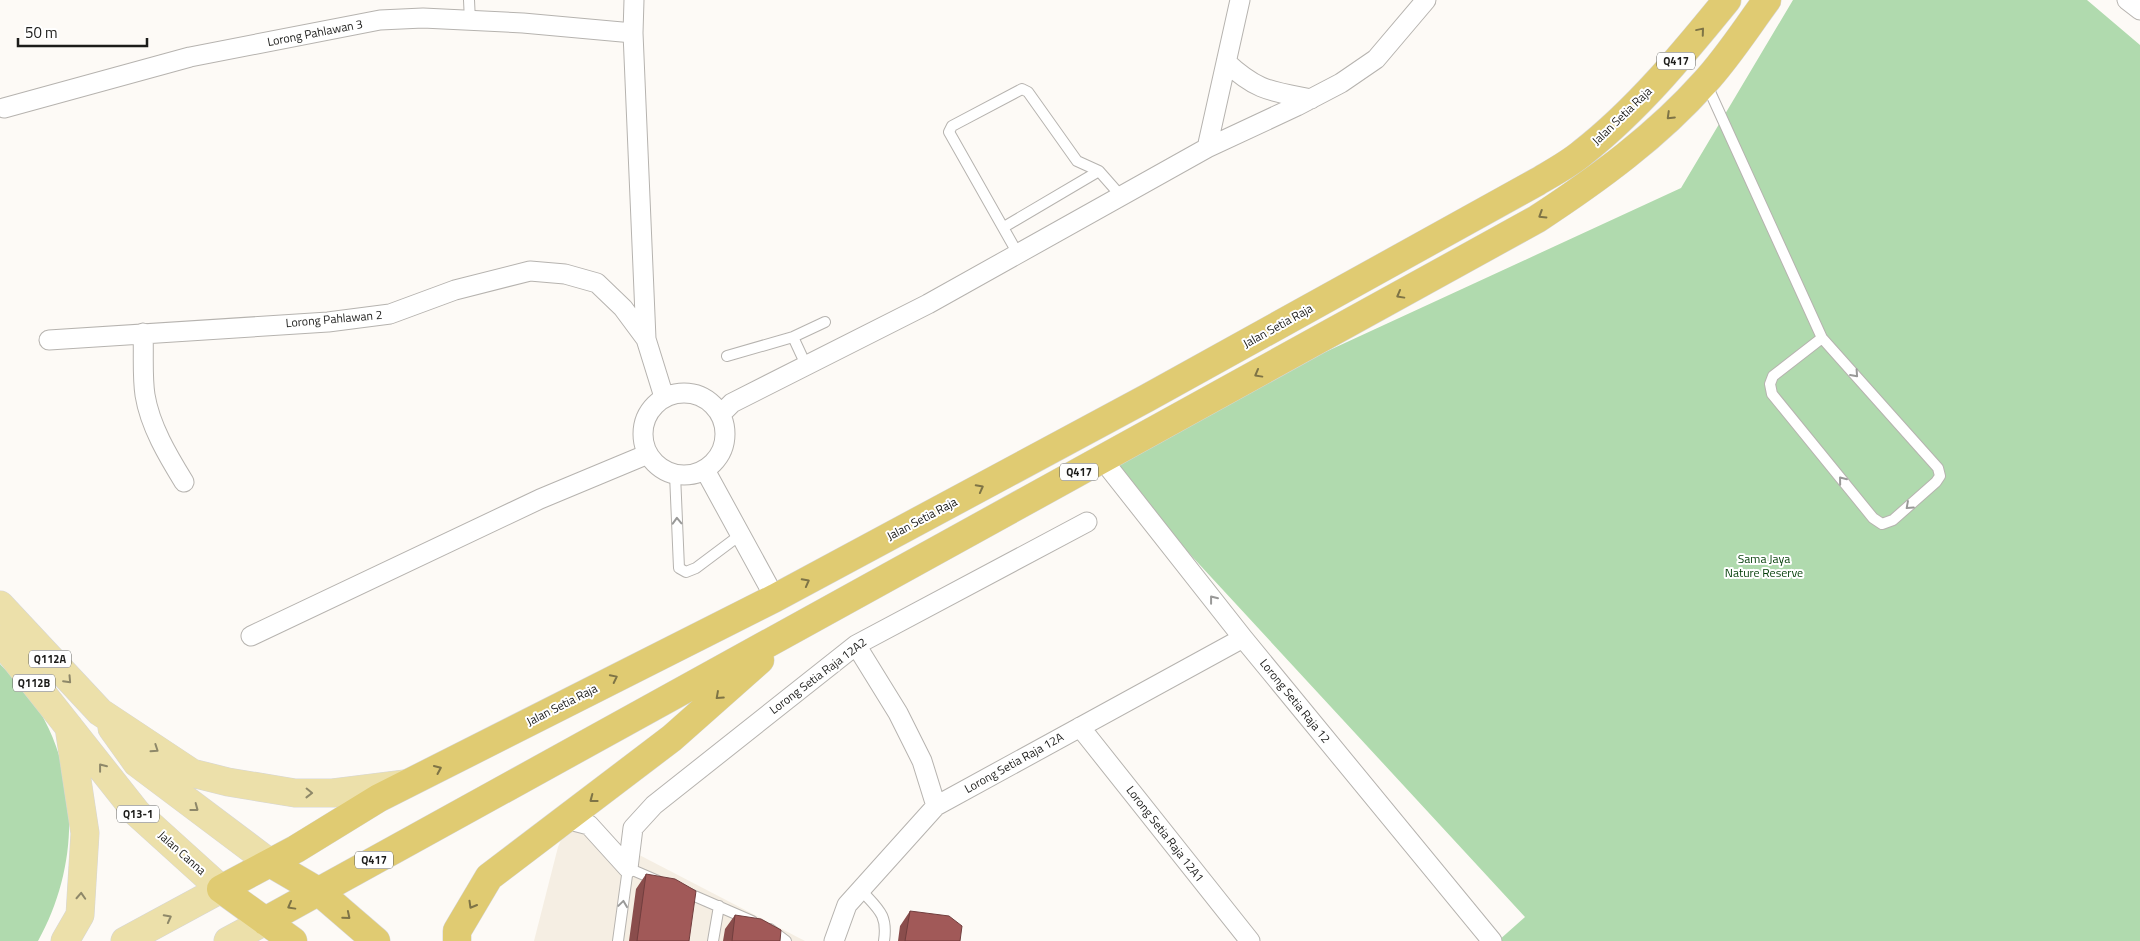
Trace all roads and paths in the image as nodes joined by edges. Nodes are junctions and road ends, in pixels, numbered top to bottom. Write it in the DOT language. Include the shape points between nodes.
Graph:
graph roads {
  1 [pos="470,0"];
  2 [pos="634,0"];
  3 [pos="1240,0"];
  4 [pos="1426,0"];
  5 [pos="1727,0"];
  6 [pos="1767,0"];
  7 [pos="2127,0"];
  8 [pos="2140,10"];
  9 [pos="470,21"];
  10 [pos="633,34"];
  11 [pos="1226,62"];
  12 [pos="1705,82"];
  13 [pos="1311,99"];
  14 [pos="4,108"];
  15 [pos="1622,119"];
  16 [pos="1207,148"];
  17 [pos="1099,171"];
  18 [pos="1121,196"];
  19 [pos="1004,227"];
  20 [pos="1018,254"];
  21 [pos="825,322"];
  22 [pos="143,333"];
  23 [pos="793,337"];
  24 [pos="1822,338"];
  25 [pos="646,339"];
  26 [pos="49,340"];
  27 [pos="727,356"];
  28 [pos="806,365"];
  29 [pos="664,397"];
  30 [pos="721,414"];
  31 [pos="648,454"];
  32 [pos="1102,459"];
  33 [pos="705,470"];
  34 [pos="675,474"];
  35 [pos="184,482"];
  36 [pos="1086,522"];
  37 [pos="740,535"];
  38 [pos="775,598"];
  39 [pos="0,605"];
  40 [pos="794,629"];
  41 [pos="251,636"];
  42 [pos="1243,638"];
  43 [pos="0,640"];
  44 [pos="856,645"];
  45 [pos="100,712"];
  46 [pos="69,726"];
  47 [pos="1080,726"];
  48 [pos="407,784"];
  49 [pos="936,806"];
  50 [pos="566,819"];
  51 [pos="270,863"];
  52 [pos="628,868"];
  53 [pos="221,889"];
  54 [pos="861,890"];
  55 [pos="318,891"];
  56 [pos="719,906"];
  57 [pos="265,920"];
  58 [pos="65,941"];
  59 [pos="125,941"];
  60 [pos="228,941"];
  61 [pos="293,941"];
  62 [pos="376,941"];
  63 [pos="457,941"];
  64 [pos="618,941"];
  65 [pos="713,941"];
  66 [pos="786,941"];
  67 [pos="834,941"];
  68 [pos="884,941"];
  69 [pos="1250,941"];
  70 [pos="1492,941"];
  1 -- 9 [label="lane"];
  2 -- 10 [label="street"];
  3 -- 11 [label="street"];
  4 -- 13 [label="street" via="1376,59"];
  15 -- 5 [label="highway, Jalan Setia Raja / Q417, one-way"];
  6 -- 12 [label="highway, Q417"];
  7 -- 8 [label="street"];
  9 -- 10 [label="street, Lorong Pahlawan 3"];
  9 -- 14 [label="street, Lorong Pahlawan 3" via="380,20 190,57"];
  10 -- 25 [label="street"];
  11 -- 13 [label="street" via="1262,89"];
  11 -- 16 [label="street"];
  12 -- 15 [label="highway" via="1682,81 1643,115"];
  12 -- 24 [label="lane"];
  12 -- 32 [label="highway, Q417, one-way" via="1645,140 1597,180 1537,219"];
  13 -- 16 [label="street"];
  38 -- 15 [label="highway, Jalan Setia Raja / Q417, one-way" via="1456,229 1581,154"];
  16 -- 18 [label="street"];
  17 -- 18 [label="lane"];
  17 -- 19 [label="lane"];
  17 -- 19 [label="lane" via="1077,161 1028,92 1022,89 952,126 949,132"];
  18 -- 20 [label="street"];
  19 -- 20 [label="lane"];
  20 -- 28 [label="street" via="928,304"];
  21 -- 23 [label="lane"];
  22 -- 25 [label="street, Lorong Pahlawan 2" via="328,322 390,314 455,290 530,271 565,274 597,283 624,308"];
  22 -- 26 [label="street, Lorong Pahlawan 2"];
  22 -- 35 [label="street" via="144,393 148,408 168,455"];
  23 -- 27 [label="lane"];
  23 -- 28 [label="lane"];
  24 -- 24 [label="lane, one-way" via="1938,468 1940,476 1936,482 1893,520 1882,524 1872,518 1772,394 1770,384 1773,376"];
  25 -- 29 [label="street"];
  28 -- 30 [label="street" via="732,403"];
  29 -- 30 [label="street" via="685,392 706,398"];
  29 -- 31 [label="street" via="648,412 642,433"];
  30 -- 33 [label="street" via="726,435 720,455"];
  31 -- 34 [label="street" via="664,470"];
  31 -- 41 [label="street" via="540,499"];
  32 -- 40 [label="highway, Q417"];
  42 -- 32 [label="street, Lorong Setia Raja 12, one-way"];
  33 -- 34 [label="street"];
  33 -- 37 [label="street"];
  37 -- 34 [label="lane, one-way" via="696,568 686,572 679,568"];
  36 -- 44 [label="street, Lorong Setia Raja 12A2"];
  37 -- 38 [label="street"];
  48 -- 38 [label="highway, Jalan Setia Raja / Q417, one-way"];
  39 -- 45 [label="main road, Q112A, one-way"];
  40 -- 50 [label="highway, one-way" via="672,738"];
  40 -- 55 [label="highway, Q417"];
  42 -- 47 [label="street, Lorong Setia Raja 12A"];
  42 -- 70 [label="street, Lorong Setia Raja 12"];
  43 -- 46 [label="main road, Q112B"];
  44 -- 49 [label="street" via="898,713 922,761"];
  44 -- 52 [label="street, Lorong Setia Raja 12A2" via="654,804 633,828"];
  45 -- 48 [label="main road, one-way" via="192,773 228,782 295,792 333,793"];
  45 -- 51 [label="main road, one-way" via="137,763"];
  53 -- 46 [label="main road, Jalan Canna / Q13-1, one-way" via="137,813"];
  58 -- 46 [label="main road, one-way" via="80,915 84,832"];
  47 -- 49 [label="street, Lorong Setia Raja 12A"];
  47 -- 69 [label="street, Lorong Setia Raja 12A1"];
  48 -- 51 [label="highway, Jalan Setia Raja / Q417"];
  49 -- 54 [label="street, Lorong Setia Raja 12A"];
  50 -- 52 [label="street" via="589,825"];
  50 -- 63 [label="highway, one-way" via="490,876 457,931"];
  51 -- 53 [label="highway, Q417"];
  51 -- 55 [label="highway"];
  52 -- 56 [label="lane"];
  64 -- 52 [label="lane, one-way"];
  53 -- 57 [label="highway, Jalan Canna"];
  59 -- 53 [label="main road, one-way"];
  54 -- 67 [label="street, Lorong Setia Raja 12A" via="847,905"];
  54 -- 68 [label="lane" via="883,914 886,922"];
  55 -- 57 [label="highway, Q417, one-way"];
  55 -- 62 [label="highway, one-way"];
  56 -- 65 [label="lane"];
  56 -- 66 [label="lane" via="776,932"];
  57 -- 60 [label="main road"];
  57 -- 61 [label="highway, Jalan Canna"];
}
